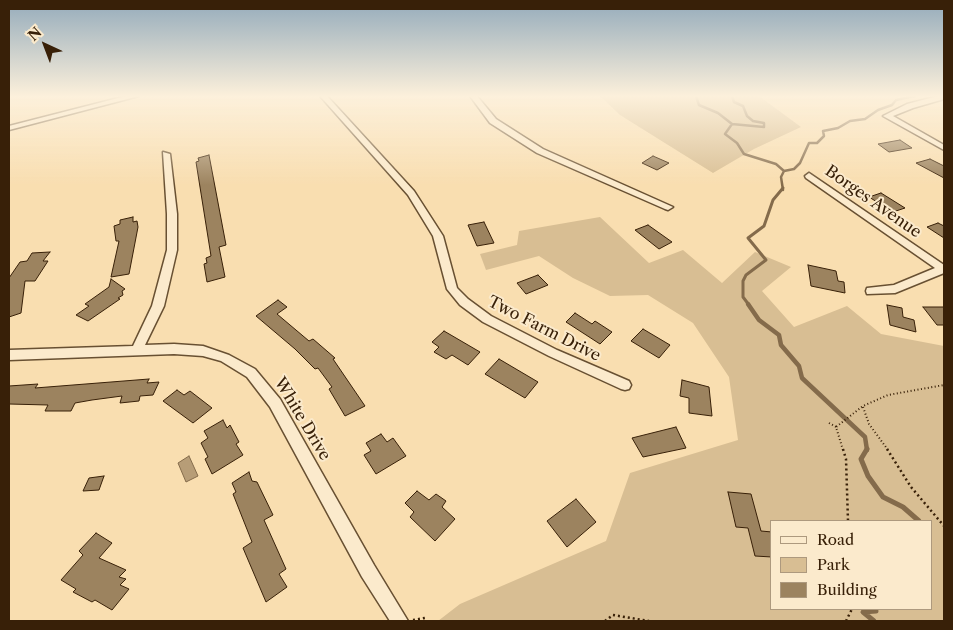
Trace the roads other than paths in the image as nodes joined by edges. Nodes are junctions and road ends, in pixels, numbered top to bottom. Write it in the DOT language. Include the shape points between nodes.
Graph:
graph roads {
  1 [pos="350,125"];
  2 [pos="499,125"];
  3 [pos="904,125"];
  4 [pos="944,148"];
  5 [pos="166,154"];
  6 [pos="809,176"];
  7 [pos="668,207"];
  8 [pos="944,270"];
  9 [pos="871,291"];
  10 [pos="137,350"];
  11 [pos="9,355"];
  12 [pos="625,385"];
  13 [pos="405,621"];
  1 -- 12 [label="street, Two Farm Drive" via="412,193 427,216 438,236 452,290 464,302 487,319"];
  2 -- 7 [label="street" via="540,151"];
  3 -- 4 [label="street"];
  5 -- 10 [label="street" via="172,250 158,306"];
  6 -- 8 [label="street, Borges Avenue"];
  8 -- 9 [label="street" via="895,289"];
  10 -- 11 [label="street, White Drive"];
  10 -- 13 [label="street, White Drive" via="203,351 226,358 251,373 275,403 368,571"];
}
